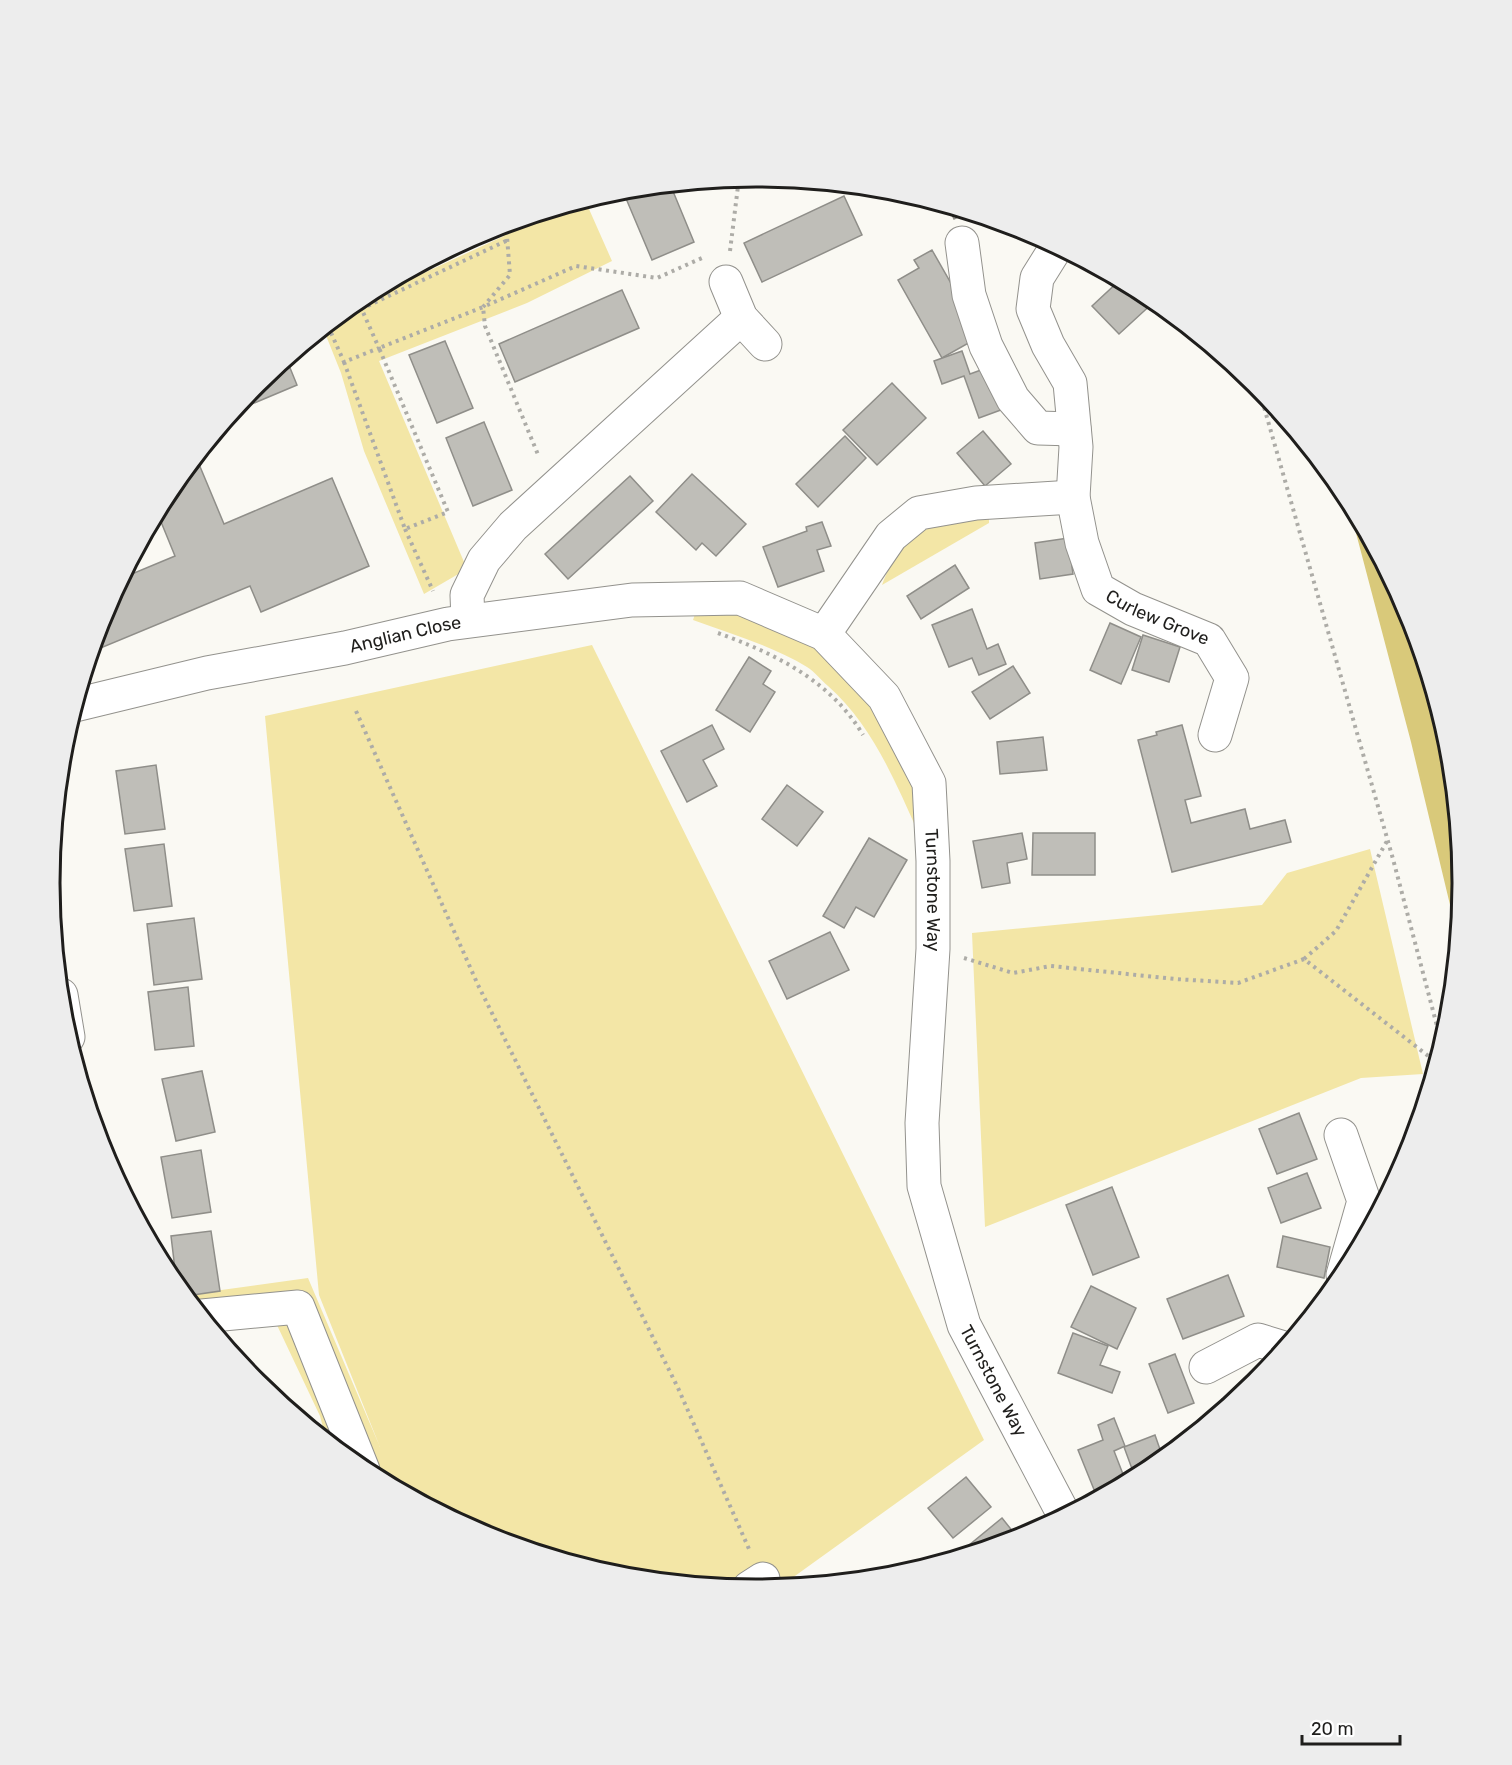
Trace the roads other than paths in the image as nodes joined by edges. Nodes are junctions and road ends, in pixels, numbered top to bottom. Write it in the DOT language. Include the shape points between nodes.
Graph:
graph roads {
  1 [pos="962,243"];
  2 [pos="1053,253"];
  3 [pos="719,262"];
  4 [pos="741,318"];
  5 [pos="765,344"];
  6 [pos="1074,429"];
  7 [pos="1073,497"];
  8 [pos="458,622"];
  9 [pos="824,634"];
  10 [pos="84,703"];
  11 [pos="1215,735"];
  12 [pos="1341,1135"];
  13 [pos="1353,1241"];
  14 [pos="212,1315"];
  15 [pos="1275,1345"];
  16 [pos="1206,1367"];
  17 [pos="356,1452"];
  18 [pos="1061,1509"];
  1 -- 6 [label="street" via="969,295 986,346 1013,399 1038,428"];
  2 -- 6 [label="street, Curlew Grove" via="1037,278 1033,309 1070,384"];
  3 -- 4 [label="street"];
  4 -- 5 [label="street"];
  4 -- 8 [label="street, Anglian Close" via="513,526 484,560"];
  6 -- 7 [label="street, Curlew Grove"];
  7 -- 9 [label="street" via="976,503 919,513 891,536"];
  7 -- 11 [label="street, Curlew Grove" via="1082,543 1098,589 1133,609 1209,639 1232,678"];
  8 -- 9 [label="street, Turnstone Way" via="632,600 740,598"];
  8 -- 10 [label="street, Anglian Close" via="207,673"];
  9 -- 18 [label="street, Turnstone Way" via="884,697 929,783 933,949 922,1123 924,1186 964,1326"];
  12 -- 13 [label="street" via="1364,1201"];
  14 -- 17 [label="street" via="298,1307"];
  15 -- 16 [label="street" via="1258,1340"];
}
